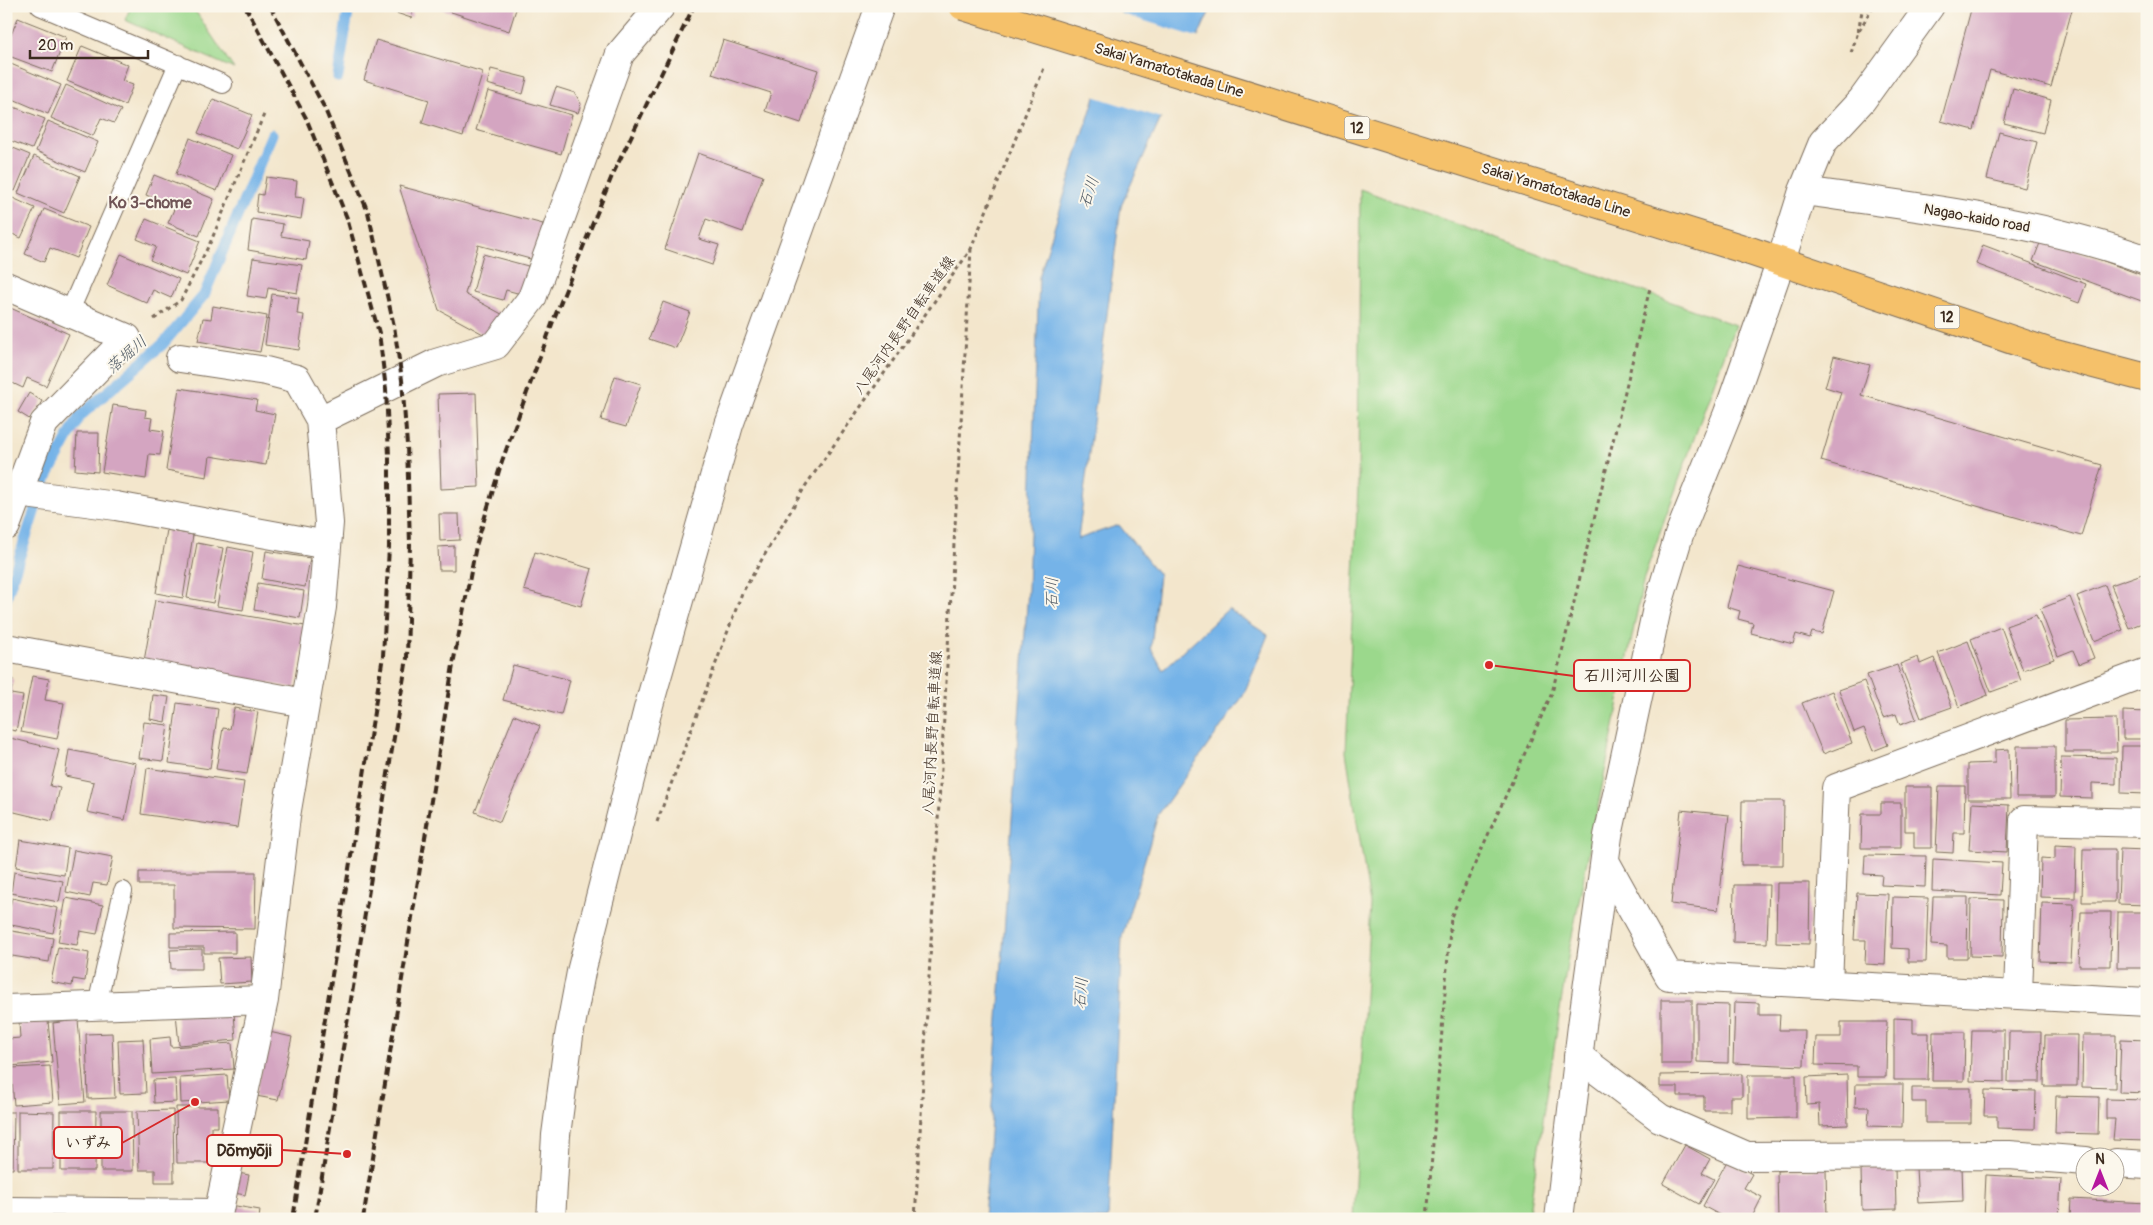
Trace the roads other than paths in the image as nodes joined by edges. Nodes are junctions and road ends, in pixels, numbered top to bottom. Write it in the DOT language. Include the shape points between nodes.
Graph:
graph roads {
  1 [pos="40,6"];
  2 [pos="661,6"];
  3 [pos="880,6"];
  4 [pos="963,6"];
  5 [pos="1930,6"];
  6 [pos="178,64"];
  7 [pos="223,84"];
  8 [pos="1803,191"];
  9 [pos="2147,260"];
  10 [pos="1781,261"];
  11 [pos="6,286"];
  12 [pos="69,312"];
  13 [pos="180,358"];
  14 [pos="2147,378"];
  15 [pos="320,420"];
  16 [pos="31,495"];
  17 [pos="6,526"];
  18 [pos="327,545"];
  19 [pos="6,648"];
  20 [pos="2147,672"];
  21 [pos="305,703"];
  22 [pos="2147,823"];
  23 [pos="1605,861"];
  24 [pos="124,891"];
  25 [pos="1828,985"];
  26 [pos="2018,995"];
  27 [pos="264,1000"];
  28 [pos="2147,1002"];
  29 [pos="97,1006"];
  30 [pos="6,1008"];
  31 [pos="1578,1056"];
  32 [pos="2076,1160"];
  33 [pos="2126,1164"];
  34 [pos="2147,1166"];
  35 [pos="6,1206"];
  36 [pos="218,1214"];
  37 [pos="551,1219"];
  38 [pos="1559,1219"];
  1 -- 6 [label="lane"];
  2 -- 15 [label="street" via="620,54 532,298 496,345 436,363"];
  3 -- 37 [label="street" via="729,425 649,705 579,981 556,1135"];
  4 -- 10 [label="main road, Sakai Yamatotakada Line / 12, bridge"];
  5 -- 8 [label="street" via="1862,100 1822,142"];
  6 -- 7 [label="lane"];
  6 -- 12 [label="lane"];
  8 -- 9 [label="street, Nagao-kaido road" via="1981,216 2110,247"];
  8 -- 10 [label="street"];
  10 -- 14 [label="main road, Sakai Yamatotakada Line / 12" via="2048,352"];
  10 -- 23 [label="street" via="1728,413 1679,535 1657,608"];
  11 -- 12 [label="street"];
  12 -- 16 [label="street" via="127,338 44,423"];
  13 -- 15 [label="street" via="297,379"];
  15 -- 18 [label="street" via="329,523"];
  16 -- 17 [label="street"];
  16 -- 18 [label="street" via="116,506"];
  18 -- 21 [label="street" via="322,607"];
  19 -- 21 [label="street"];
  20 -- 25 [label="street" via="1836,788"];
  21 -- 27 [label="street" via="286,816"];
  22 -- 26 [label="street" via="2024,820"];
  23 -- 25 [label="street" via="1669,976"];
  23 -- 31 [label="street"];
  24 -- 29 [label="lane"];
  25 -- 26 [label="street"];
  26 -- 28 [label="street"];
  27 -- 29 [label="street"];
  27 -- 36 [label="street"];
  29 -- 30 [label="street"];
  31 -- 32 [label="street" via="1660,1118 1747,1156 2009,1155"];
  31 -- 38 [label="street"];
  33 -- 34 [label="street"];
  35 -- 36 [label="lane"];
}
